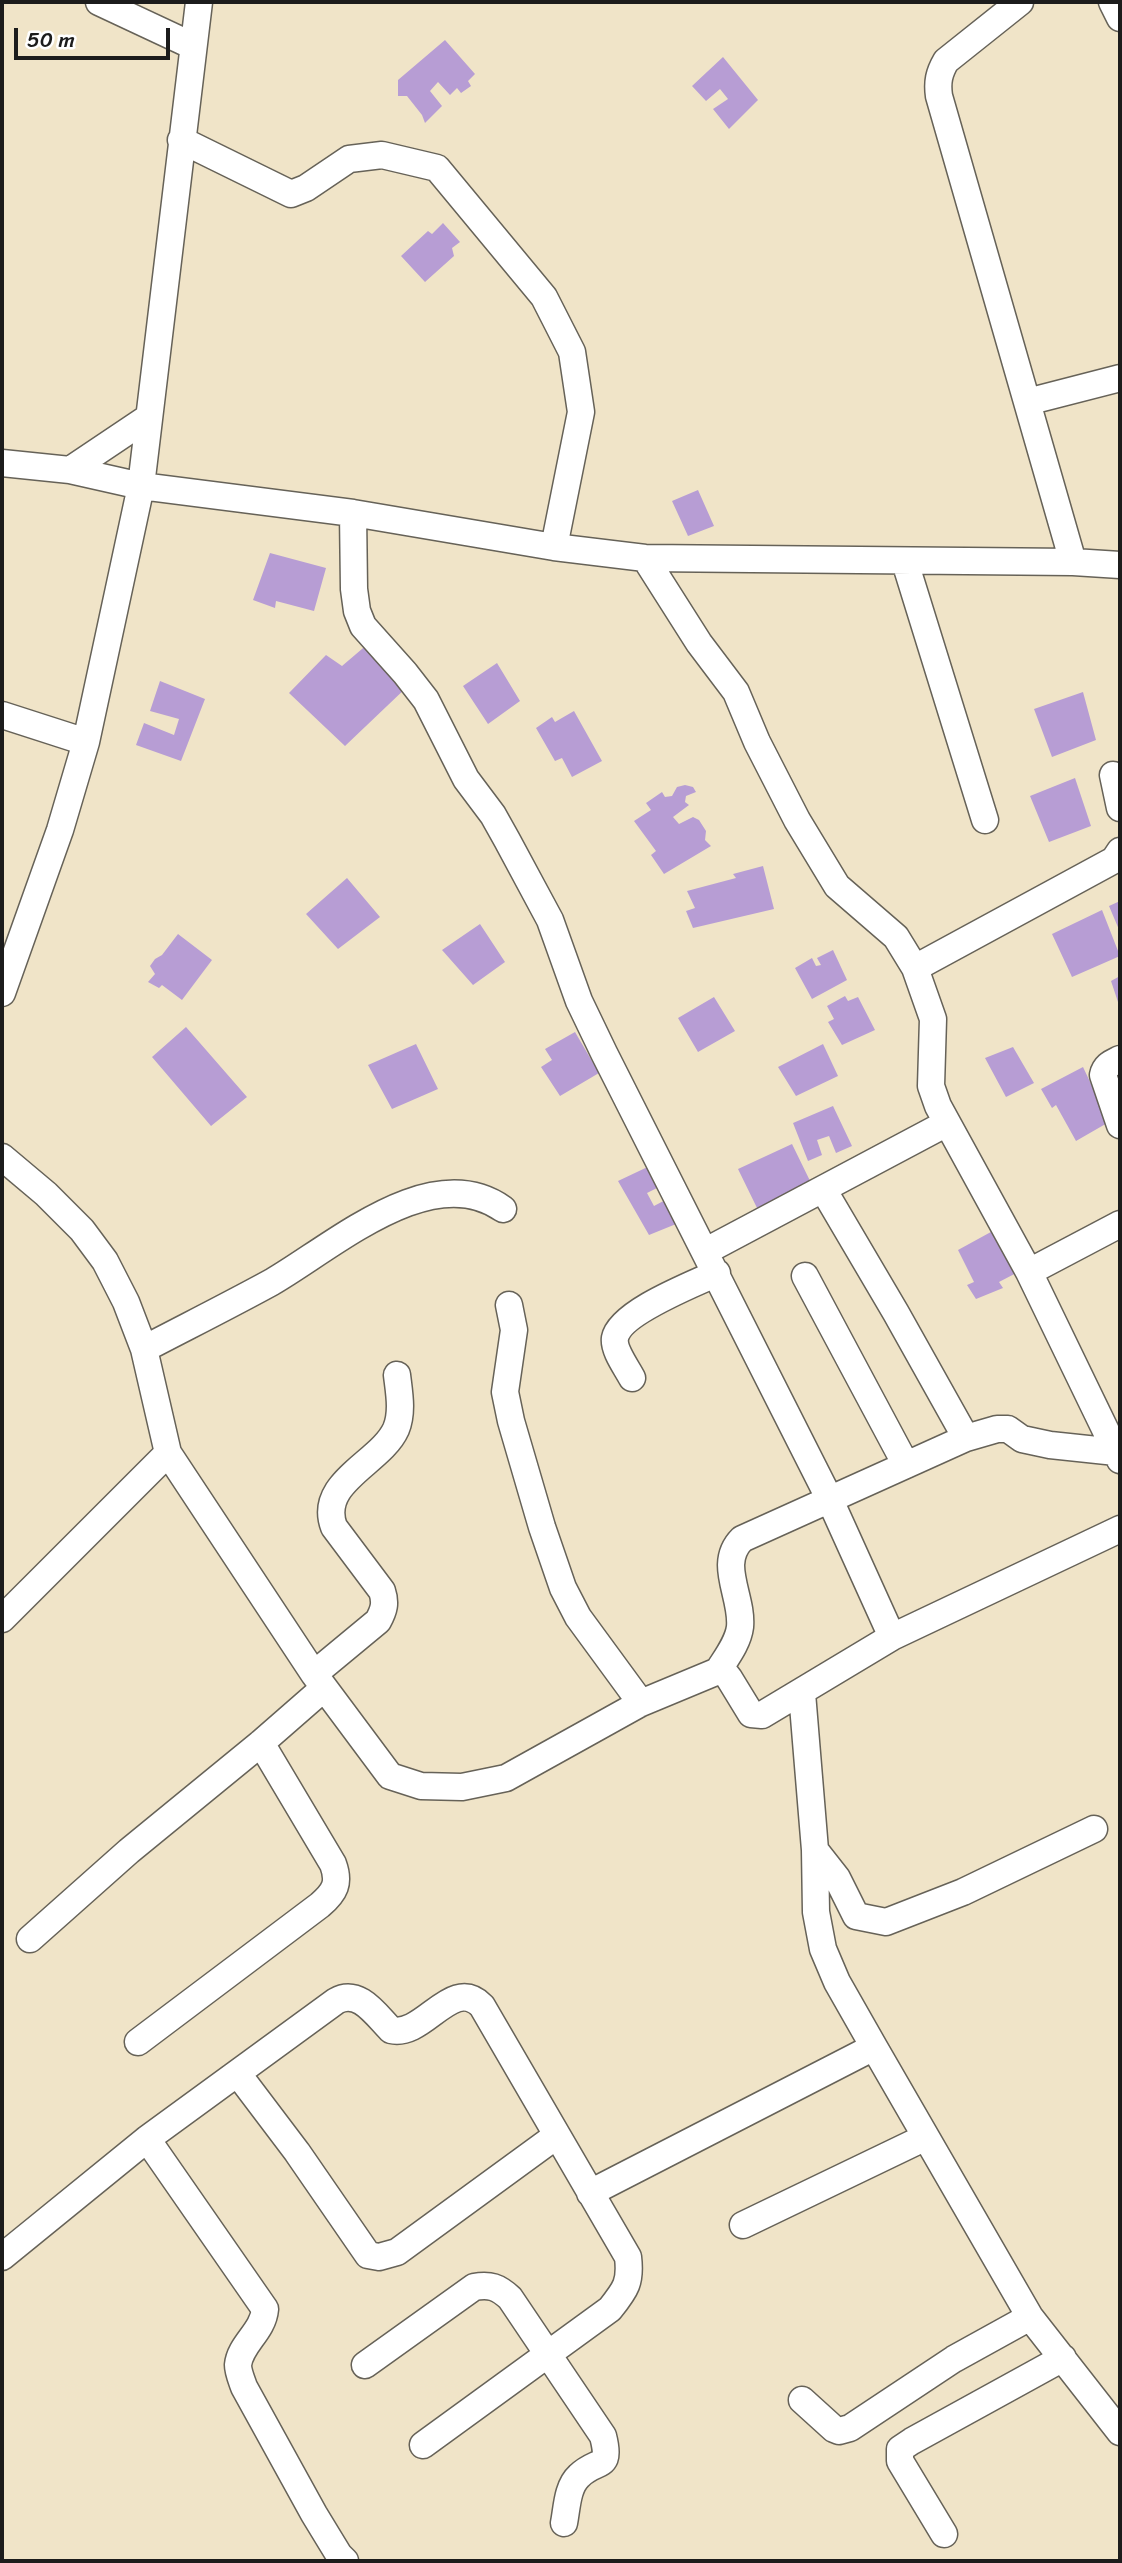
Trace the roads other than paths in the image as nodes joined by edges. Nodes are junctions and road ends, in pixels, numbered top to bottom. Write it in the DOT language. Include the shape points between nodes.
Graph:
graph roads {
  1 [pos="99,2"];
  2 [pos="199,2"];
  3 [pos="1020,2"];
  4 [pos="1112,2"];
  5 [pos="1120,18"];
  6 [pos="193,46"];
  7 [pos="181,140"];
  8 [pos="1120,378"];
  9 [pos="1027,402"];
  10 [pos="149,417"];
  11 [pos="2,463"];
  12 [pos="69,470"];
  13 [pos="141,486"];
  14 [pos="354,513"];
  15 [pos="554,547"];
  16 [pos="645,558"];
  17 [pos="905,562"];
  18 [pos="1073,562"];
  19 [pos="1120,565"];
  20 [pos="2,715"];
  21 [pos="86,742"];
  22 [pos="1113,775"];
  23 [pos="1120,808"];
  24 [pos="985,820"];
  25 [pos="1120,851"];
  26 [pos="915,968"];
  27 [pos="2,993"];
  28 [pos="1120,1059"];
  29 [pos="947,1123"];
  30 [pos="1120,1125"];
  31 [pos="2,1157"];
  32 [pos="823,1189"];
  33 [pos="503,1209"];
  34 [pos="1120,1224"];
  35 [pos="711,1262"];
  36 [pos="1029,1272"];
  37 [pos="805,1276"];
  38 [pos="509,1305"];
  39 [pos="144,1349"];
  40 [pos="397,1375"];
  41 [pos="632,1378"];
  42 [pos="966,1438"];
  43 [pos="168,1453"];
  44 [pos="1118,1456"];
  45 [pos="906,1465"];
  46 [pos="830,1500"];
  47 [pos="1120,1529"];
  48 [pos="2,1619"];
  49 [pos="892,1637"];
  50 [pos="718,1671"];
  51 [pos="319,1681"];
  52 [pos="802,1693"];
  53 [pos="641,1703"];
  54 [pos="261,1743"];
  55 [pos="1094,1829"];
  56 [pos="815,1850"];
  57 [pos="30,1939"];
  58 [pos="138,2042"];
  59 [pos="874,2047"];
  60 [pos="238,2074"];
  61 [pos="556,2136"];
  62 [pos="926,2137"];
  63 [pos="147,2139"];
  64 [pos="590,2193"];
  65 [pos="743,2225"];
  66 [pos="2,2257"];
  67 [pos="1030,2317"];
  68 [pos="548,2355"];
  69 [pos="1063,2358"];
  70 [pos="365,2365"];
  71 [pos="802,2400"];
  72 [pos="1120,2432"];
  73 [pos="423,2445"];
  74 [pos="564,2523"];
  75 [pos="944,2534"];
  76 [pos="345,2561"];
  1 -- 6 [label="street"];
  2 -- 6 [label="street"];
  3 -- 9 [label="street" via="946,61 937,83"];
  4 -- 5 [label="street"];
  6 -- 7 [label="street"];
  7 -- 10 [label="street"];
  7 -- 15 [label="street" via="291,194 349,159 382,155 437,168 544,297 572,352 581,412"];
  8 -- 9 [label="street"];
  9 -- 18 [label="street"];
  10 -- 12 [label="street"];
  10 -- 13 [label="street"];
  11 -- 12 [label="street"];
  12 -- 13 [label="street"];
  13 -- 14 [label="street"];
  13 -- 21 [label="street"];
  14 -- 15 [label="street"];
  14 -- 35 [label="street" via="354,589 363,626 426,700 466,779 513,851 550,920 579,1001 604,1053"];
  15 -- 16 [label="street"];
  16 -- 17 [label="street"];
  16 -- 26 [label="street" via="698,643 736,692 797,820 836,886 896,937"];
  17 -- 18 [label="street"];
  17 -- 24 [label="street"];
  18 -- 19 [label="street"];
  20 -- 21 [label="street"];
  21 -- 27 [label="street"];
  22 -- 23 [label="street"];
  25 -- 26 [label="street" via="1114,860"];
  26 -- 29 [label="street" via="933,1019 931,1086"];
  28 -- 30 [label="street" via="1104,1069 1103,1075"];
  29 -- 32 [label="street"];
  29 -- 36 [label="street"];
  31 -- 39 [label="street" via="82,1230 105,1261"];
  32 -- 35 [label="street"];
  32 -- 42 [label="street"];
  33 -- 39 [label="street" via="470,1194 421,1199 398,1207"];
  34 -- 36 [label="street"];
  35 -- 41 [label="street" via="618,1330 615,1346"];
  35 -- 46 [label="street"];
  36 -- 44 [label="street"];
  37 -- 45 [label="street"];
  38 -- 53 [label="street" via="514,1330 505,1392 542,1527 578,1617"];
  39 -- 43 [label="street"];
  40 -- 51 [label="street" via="398,1425 390,1440 342,1484 330,1509 334,1527 383,1591 383,1611"];
  42 -- 44 [label="street" via="1008,1429 1022,1439 1050,1446"];
  42 -- 45 [label="street"];
  43 -- 48 [label="street"];
  43 -- 51 [label="street"];
  45 -- 46 [label="street"];
  46 -- 49 [label="street"];
  46 -- 50 [label="street" via="735,1546 730,1559 740,1629"];
  47 -- 49 [label="street"];
  49 -- 52 [label="street"];
  50 -- 52 [label="street" via="725,1673 755,1716"];
  50 -- 53 [label="street"];
  51 -- 53 [label="street" via="390,1776 421,1786 462,1787 506,1778"];
  51 -- 54 [label="street"];
  52 -- 56 [label="street"];
  54 -- 57 [label="street"];
  54 -- 58 [label="street" via="333,1864 337,1883 333,1894"];
  55 -- 56 [label="street" via="963,1892 886,1922 856,1916 837,1878"];
  56 -- 59 [label="street" via="816,1912 823,1949"];
  59 -- 62 [label="street"];
  59 -- 64 [label="street"];
  60 -- 61 [label="street" via="342,1997 359,1999 397,2031 461,1996 470,1996 482,2006"];
  60 -- 61 [label="street" via="368,2255 397,2252"];
  60 -- 63 [label="street"];
  61 -- 64 [label="street"];
  62 -- 65 [label="street"];
  62 -- 67 [label="street"];
  63 -- 66 [label="street"];
  63 -- 76 [label="street" via="265,2309 262,2325 242,2354 239,2374 314,2514"];
  64 -- 68 [label="street" via="628,2257 630,2274 625,2290 610,2308"];
  67 -- 69 [label="street"];
  67 -- 71 [label="street" via="954,2359 850,2428 834,2429"];
  68 -- 70 [label="street" via="510,2298 498,2287 486,2285 474,2287"];
  68 -- 73 [label="street"];
  68 -- 74 [label="street" via="603,2436 607,2452 602,2462 578,2476 569,2493"];
  69 -- 72 [label="street"];
  69 -- 75 [label="street" via="900,2449 900,2461"];
}
